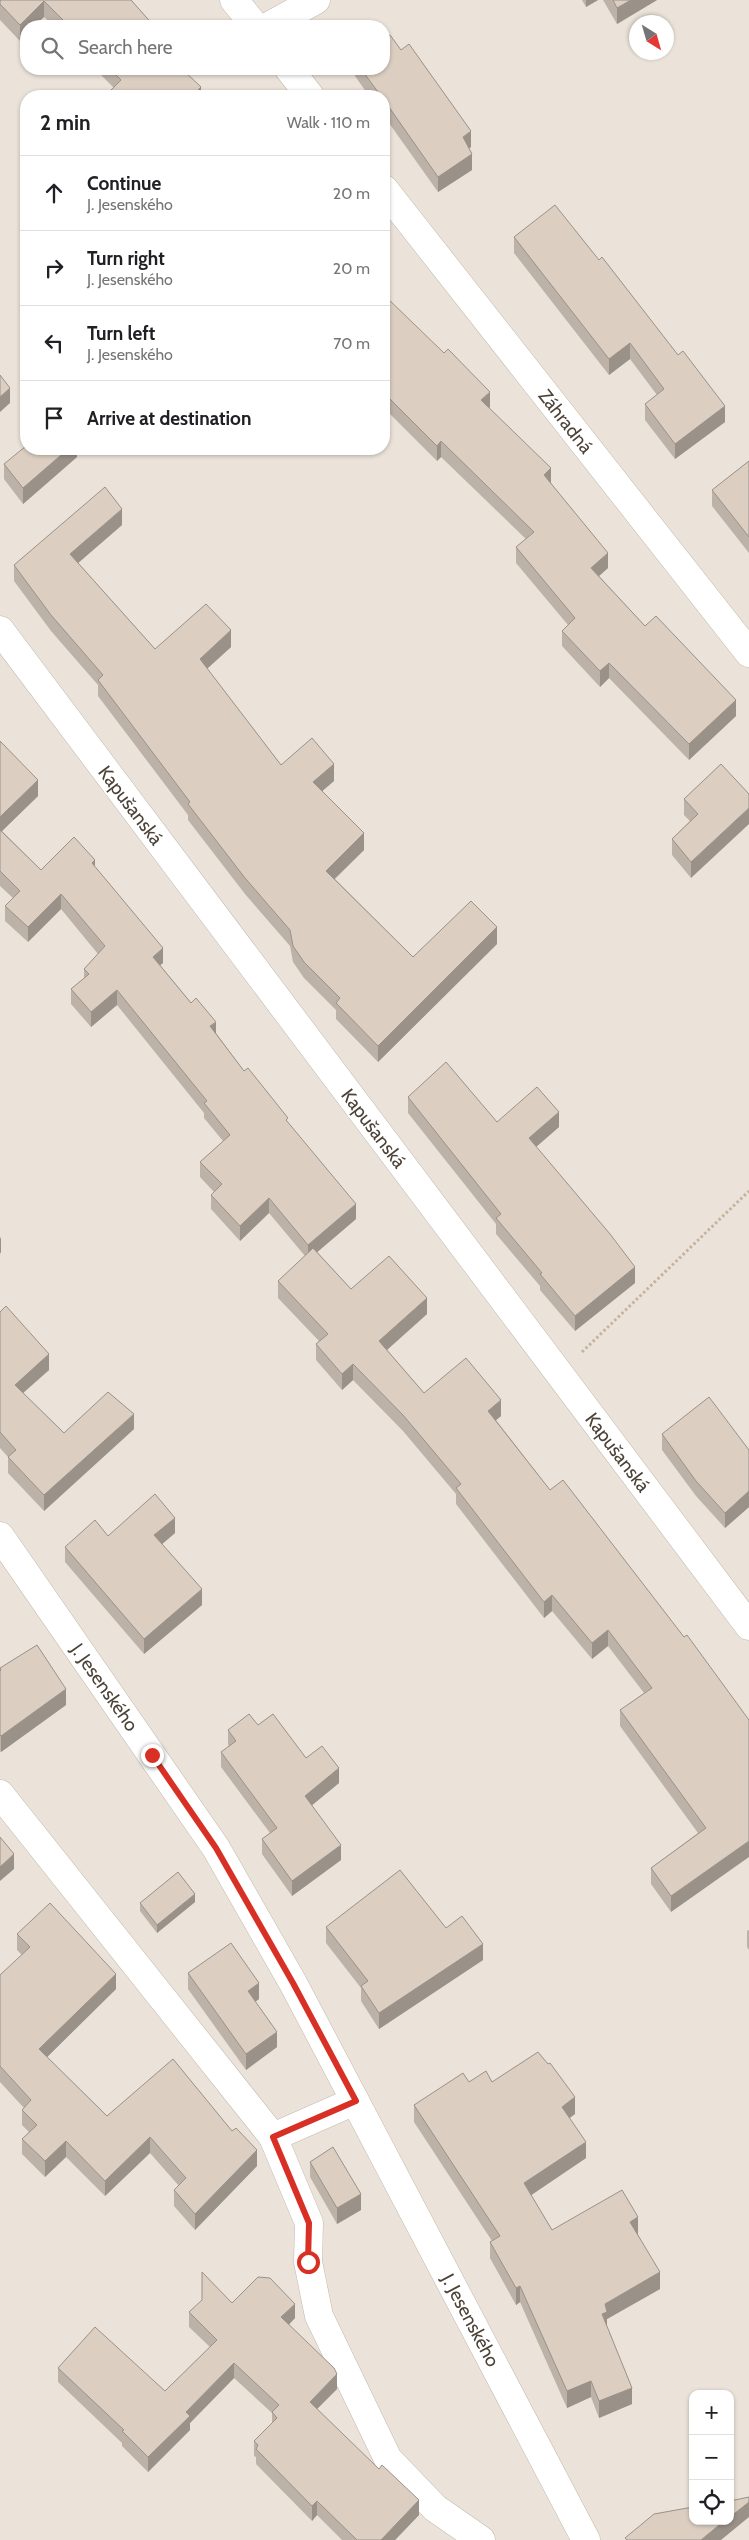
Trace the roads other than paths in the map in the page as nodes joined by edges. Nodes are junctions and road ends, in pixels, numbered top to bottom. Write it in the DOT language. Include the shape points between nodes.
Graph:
graph roads {
  1 [pos="234,0"];
  2 [pos="316,0"];
  3 [pos="250,20"];
  4 [pos="280,20"];
  5 [pos="294,75"];
  6 [pos="305,90"];
  7 [pos="390,197"];
  8 [pos="0,630"];
  9 [pos="749,653"];
  10 [pos="0,1536"];
  11 [pos="749,1626"];
  12 [pos="0,1794"];
  13 [pos="356,2101"];
  14 [pos="273,2137"];
  15 [pos="481,2540"];
  16 [pos="586,2540"];
  1 -- 3 [label="street"];
  2 -- 4 [label="street"];
  5 -- 6 [label="street"];
  7 -- 9 [label="street, Záhradná"];
  8 -- 11 [label="street, Kapušanská"];
  10 -- 13 [label="street, J. Jesenského" via="216,1848"];
  12 -- 14 [label="street"];
  13 -- 14 [label="street"];
  13 -- 16 [label="street, J. Jesenského"];
  14 -- 15 [label="street" via="309,2223 308,2262 319,2316 388,2458 435,2508"];
}
